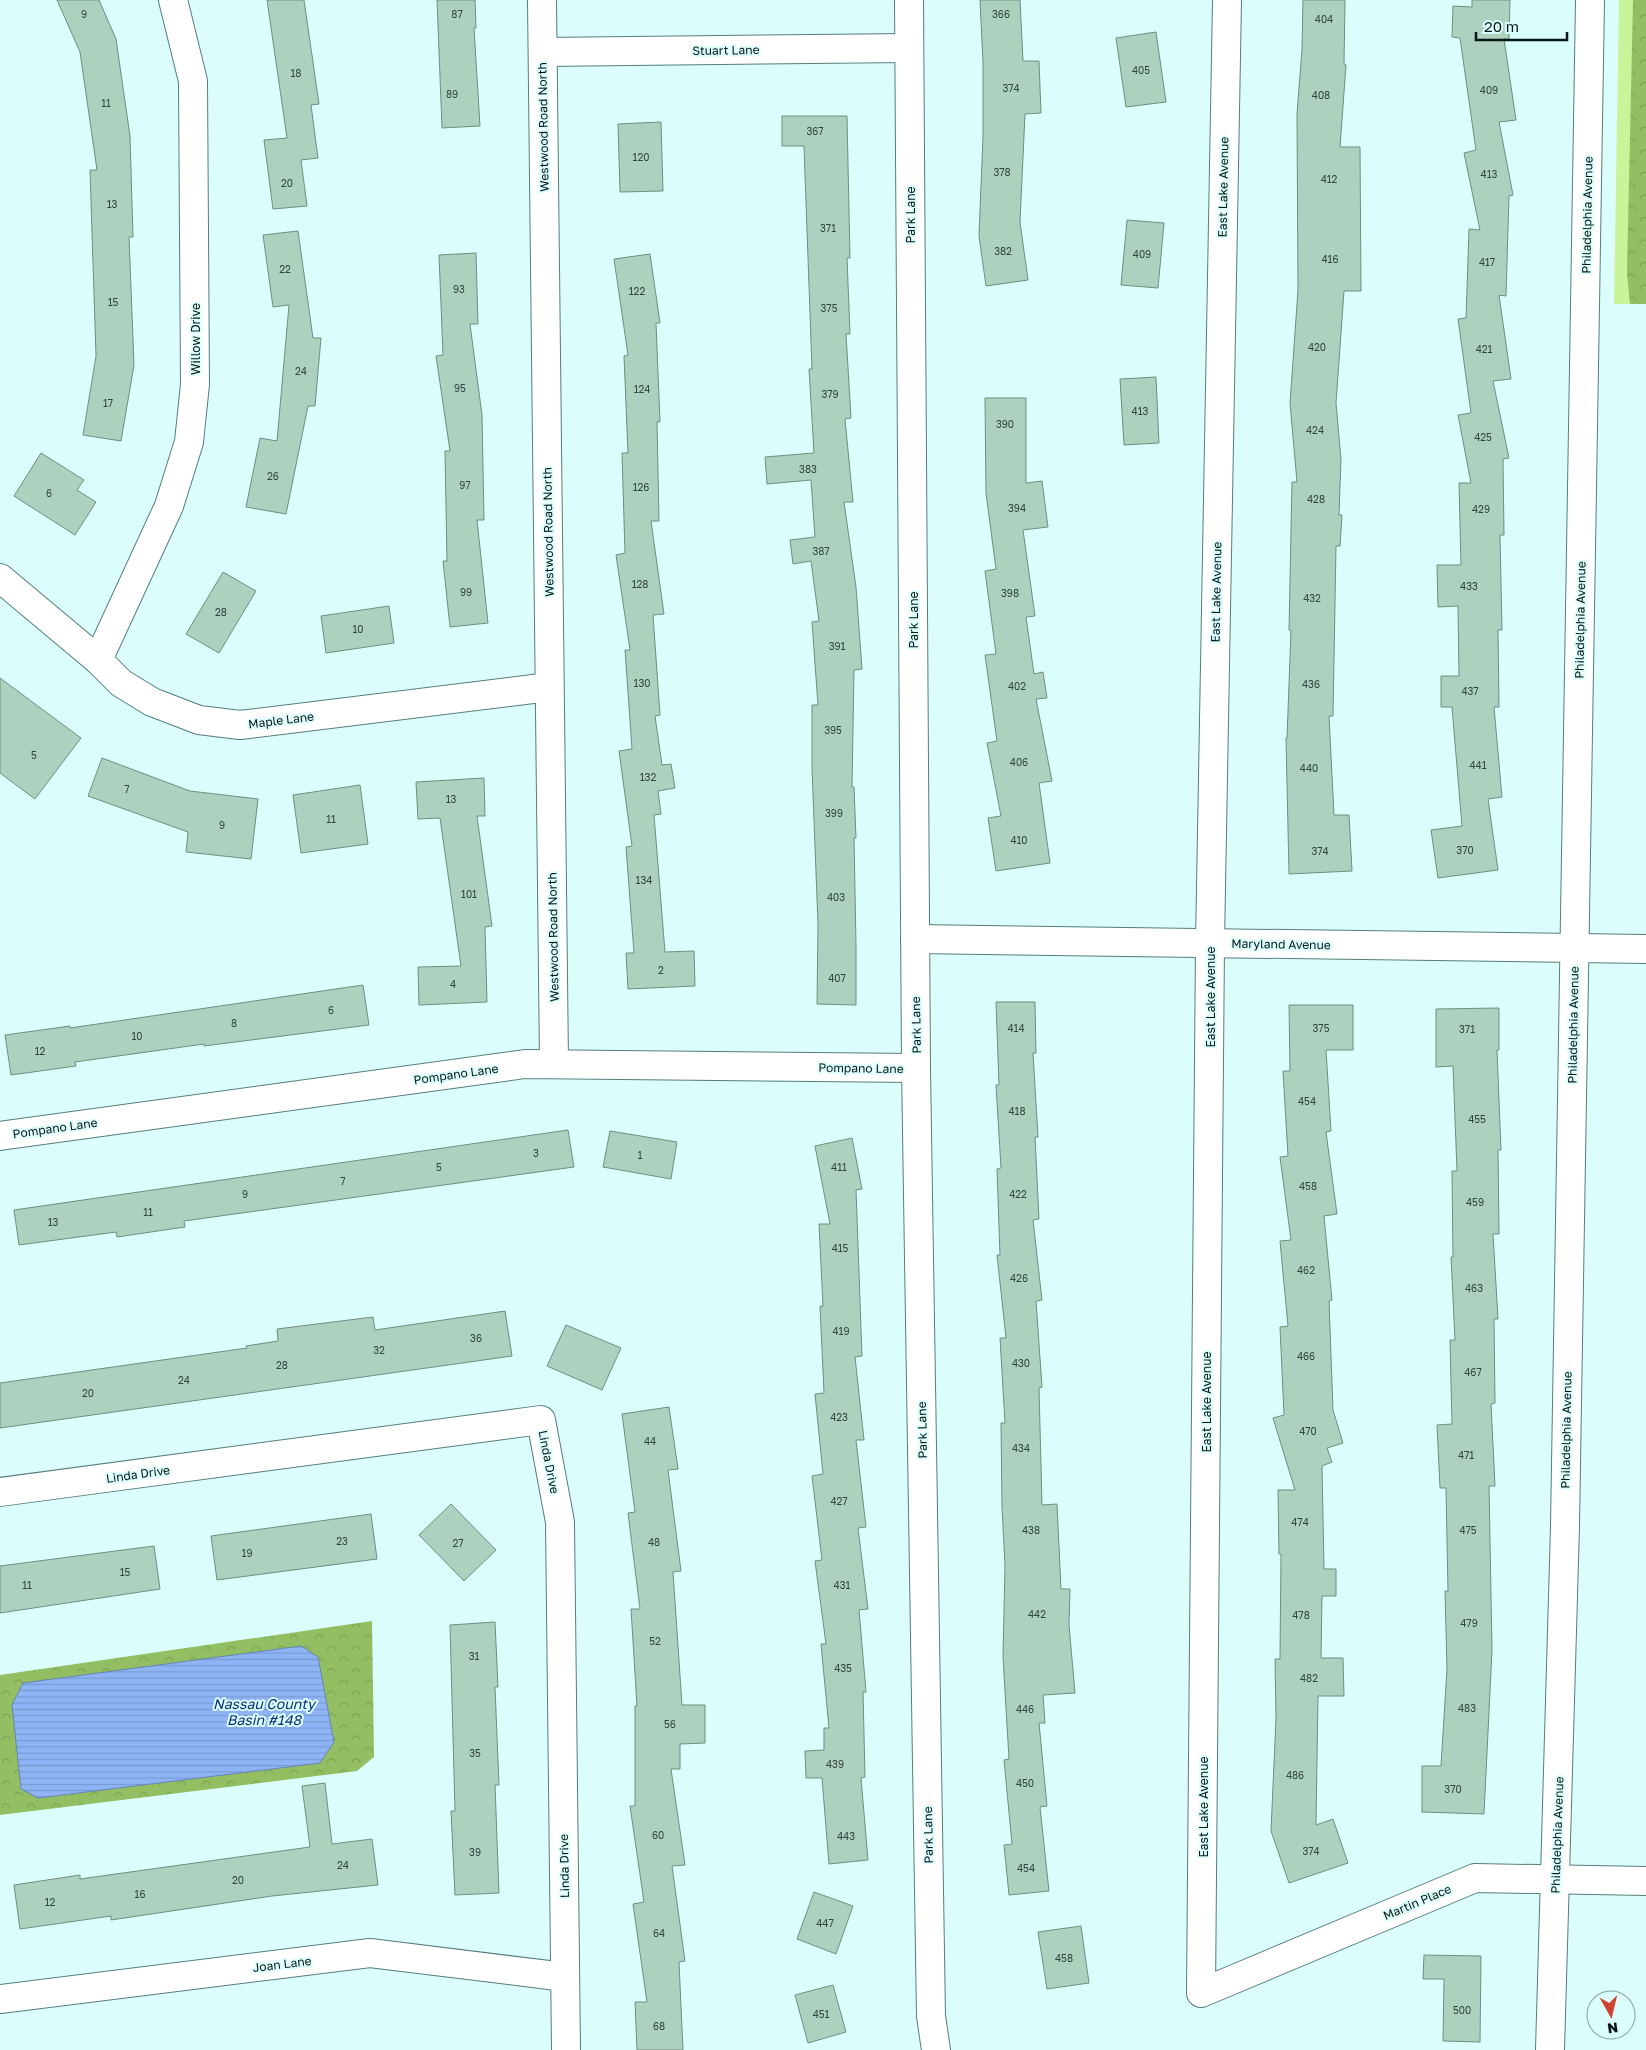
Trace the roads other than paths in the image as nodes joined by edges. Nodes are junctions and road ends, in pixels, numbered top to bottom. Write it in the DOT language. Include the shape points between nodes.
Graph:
graph roads {
  1 [pos="173,0"];
  2 [pos="542,0"];
  3 [pos="909,0"];
  4 [pos="1227,0"];
  5 [pos="1590,0"];
  6 [pos="909,48"];
  7 [pos="543,52"];
  8 [pos="0,578"];
  9 [pos="98,660"];
  10 [pos="549,687"];
  11 [pos="915,939"];
  12 [pos="1210,943"];
  13 [pos="1574,948"];
  14 [pos="1646,949"];
  15 [pos="554,1064"];
  16 [pos="916,1068"];
  17 [pos="0,1136"];
  18 [pos="0,1492"];
  19 [pos="1556,1880"];
  20 [pos="1646,1881"];
  21 [pos="565,1977"];
  22 [pos="1201,1993"];
  23 [pos="0,2000"];
  24 [pos="566,2050"];
  25 [pos="936,2050"];
  26 [pos="1550,2050"];
  1 -- 9 [label="street, Willow Drive" via="193,81 195,384 189,442 169,506"];
  2 -- 7 [label="street, Westwood Road North"];
  3 -- 6 [label="street, Park Lane"];
  4 -- 12 [label="street, East Lake Avenue"];
  5 -- 13 [label="street, Philadelphia Avenue"];
  6 -- 7 [label="street, Stuart Lane"];
  6 -- 11 [label="street, Park Lane"];
  7 -- 10 [label="street, Westwood Road North"];
  8 -- 9 [label="street, Maple Lane"];
  9 -- 10 [label="street, Maple Lane" via="121,683 152,702 199,720 240,725"];
  10 -- 15 [label="street, Westwood Road North"];
  11 -- 12 [label="street, Maryland Avenue"];
  11 -- 16 [label="street, Park Lane"];
  12 -- 13 [label="street, Maryland Avenue"];
  12 -- 22 [label="street, East Lake Avenue"];
  13 -- 14 [label="street, Maryland Avenue"];
  13 -- 19 [label="street, Philadelphia Avenue"];
  15 -- 16 [label="street, Pompano Lane"];
  15 -- 17 [label="street, Pompano Lane" via="525,1064"];
  16 -- 25 [label="street, Park Lane" via="931,2016"];
  18 -- 21 [label="street, Linda Drive" via="541,1420 560,1522"];
  19 -- 20 [label="street, Martin Place"];
  19 -- 22 [label="street, Martin Place" via="1475,1878"];
  19 -- 26 [label="street, Philadelphia Avenue"];
  21 -- 23 [label="street, Joan Lane" via="370,1952"];
  21 -- 24 [label="street, Linda Drive"];
}
